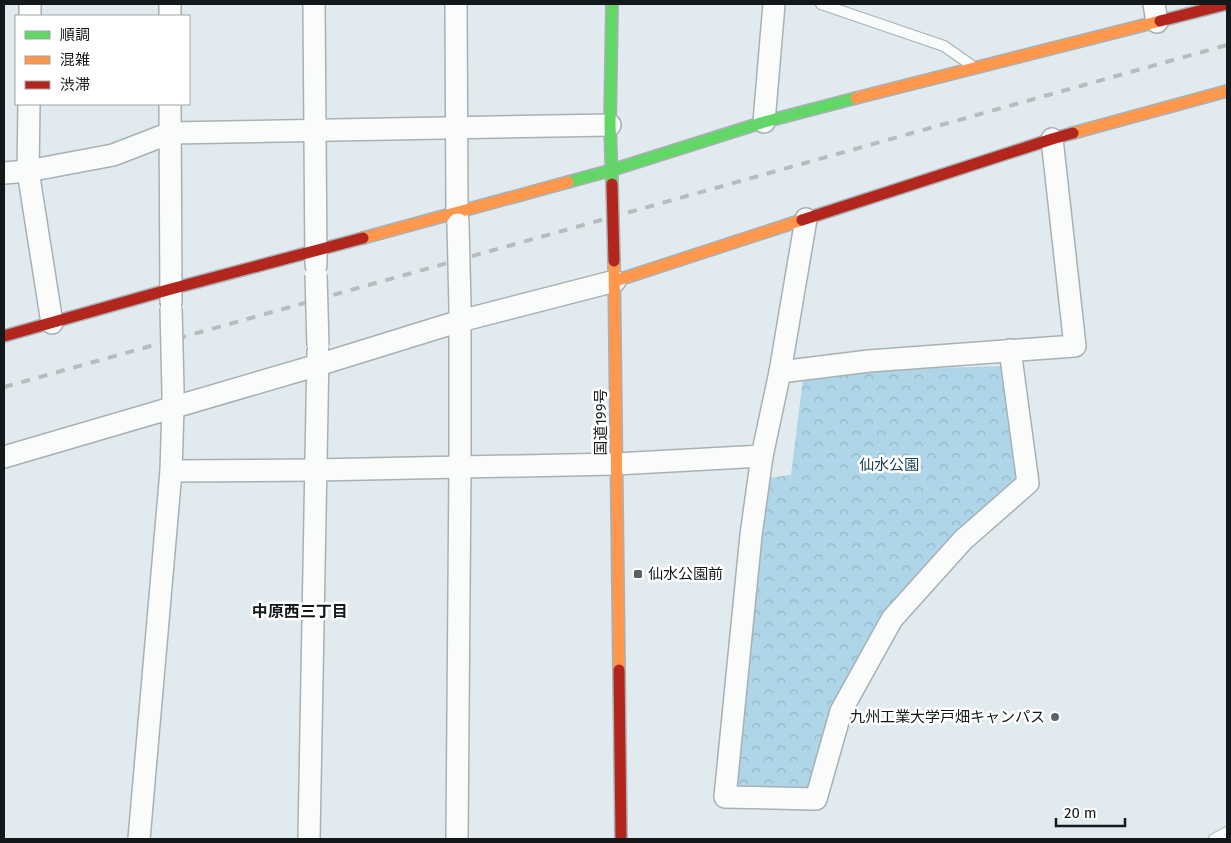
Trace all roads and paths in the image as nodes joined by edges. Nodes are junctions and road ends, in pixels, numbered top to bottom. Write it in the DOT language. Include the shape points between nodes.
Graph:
graph roads {
  1 [pos="314,4"];
  2 [pos="456,4"];
  3 [pos="612,4"];
  4 [pos="774,4"];
  5 [pos="821,4"];
  6 [pos="1227,4"];
  7 [pos="1156,13"];
  8 [pos="976,68"];
  9 [pos="1227,91"];
  10 [pos="29,105"];
  11 [pos="170,105"];
  12 [pos="764,122"];
  13 [pos="610,125"];
  14 [pos="456,128"];
  15 [pos="314,130"];
  16 [pos="170,133"];
  17 [pos="1052,139"];
  18 [pos="612,170"];
  19 [pos="28,171"];
  20 [pos="4,173"];
  21 [pos="457,218"];
  22 [pos="806,219"];
  23 [pos="316,251"];
  24 [pos="614,271"];
  25 [pos="171,298"];
  26 [pos="460,314"];
  27 [pos="52,323"];
  28 [pos="4,336"];
  29 [pos="1010,350"];
  30 [pos="318,356"];
  31 [pos="780,372"];
  32 [pos="173,399"];
  33 [pos="762,456"];
  34 [pos="4,457"];
  35 [pos="616,464"];
  36 [pos="460,467"];
  37 [pos="316,470"];
  38 [pos="171,471"];
  39 [pos="1227,832"];
  40 [pos="140,839"];
  41 [pos="309,839"];
  42 [pos="457,839"];
  43 [pos="622,839"];
  44 [pos="1214,839"];
  1 -- 15 [label="street"];
  2 -- 14 [label="street"];
  3 -- 13 [label="main road, 国道199号"];
  4 -- 12 [label="street"];
  5 -- 8 [label="lane" via="944,46"];
  6 -- 7 [label="main road"];
  7 -- 8 [label="main road"];
  8 -- 12 [label="main road"];
  9 -- 17 [label="main road"];
  10 -- 19 [label="street"];
  11 -- 16 [label="street"];
  12 -- 18 [label="main road"];
  13 -- 14 [label="street"];
  13 -- 18 [label="main road, 国道199号"];
  14 -- 15 [label="street"];
  14 -- 21 [label="street"];
  15 -- 16 [label="street"];
  15 -- 23 [label="street"];
  16 -- 19 [label="street" via="113,155"];
  16 -- 25 [label="street"];
  17 -- 22 [label="main road"];
  17 -- 29 [label="street" via="1074,346"];
  18 -- 21 [label="main road"];
  18 -- 24 [label="main road, 国道199号, bridge"];
  19 -- 20 [label="street"];
  19 -- 27 [label="street"];
  21 -- 23 [label="main road"];
  21 -- 26 [label="street, bridge"];
  22 -- 24 [label="main road"];
  22 -- 31 [label="street"];
  23 -- 25 [label="main road"];
  23 -- 30 [label="street, bridge"];
  24 -- 26 [label="street"];
  24 -- 35 [label="main road, 国道199号"];
  25 -- 27 [label="main road"];
  25 -- 32 [label="street, bridge"];
  26 -- 30 [label="street"];
  26 -- 36 [label="street"];
  27 -- 28 [label="main road"];
  29 -- 31 [label="street" via="869,360"];
  29 -- 33 [label="street" via="1028,483 963,540 892,619 841,711 816,799 725,797"];
  30 -- 32 [label="street"];
  30 -- 37 [label="street"];
  31 -- 33 [label="street"];
  32 -- 34 [label="street"];
  32 -- 38 [label="street"];
  33 -- 35 [label="street"];
  35 -- 36 [label="street"];
  35 -- 43 [label="main road, 国道199号"];
  36 -- 37 [label="street"];
  36 -- 42 [label="street"];
  37 -- 38 [label="street"];
  37 -- 41 [label="street"];
  38 -- 40 [label="street"];
  39 -- 44 [label="lane"];
}
